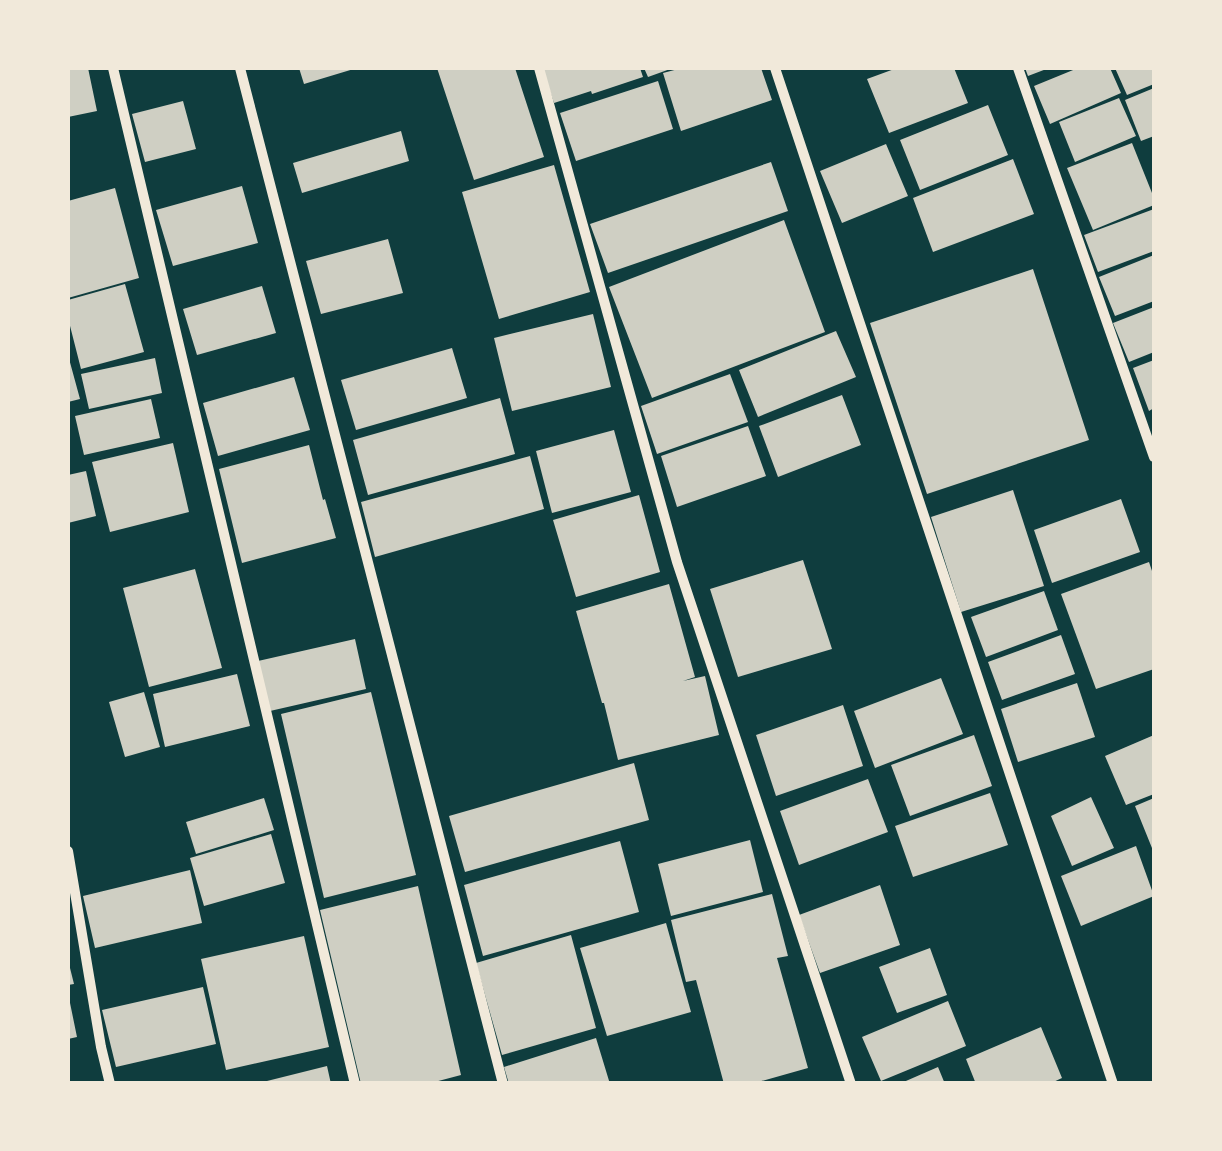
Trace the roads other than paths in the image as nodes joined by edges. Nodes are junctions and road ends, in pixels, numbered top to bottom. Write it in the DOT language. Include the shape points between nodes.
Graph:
graph roads {
  1 [pos="113,68"];
  2 [pos="240,68"];
  3 [pos="539,68"];
  4 [pos="775,68"];
  5 [pos="1018,68"];
  6 [pos="1154,457"];
  7 [pos="68,851"];
  8 [pos="110,1084"];
  9 [pos="355,1084"];
  10 [pos="503,1084"];
  11 [pos="851,1084"];
  12 [pos="1112,1084"];
  1 -- 9 [label="street"];
  2 -- 10 [label="street"];
  3 -- 11 [label="street" via="678,562"];
  4 -- 12 [label="street"];
  5 -- 6 [label="street"];
  7 -- 8 [label="street"];
}
